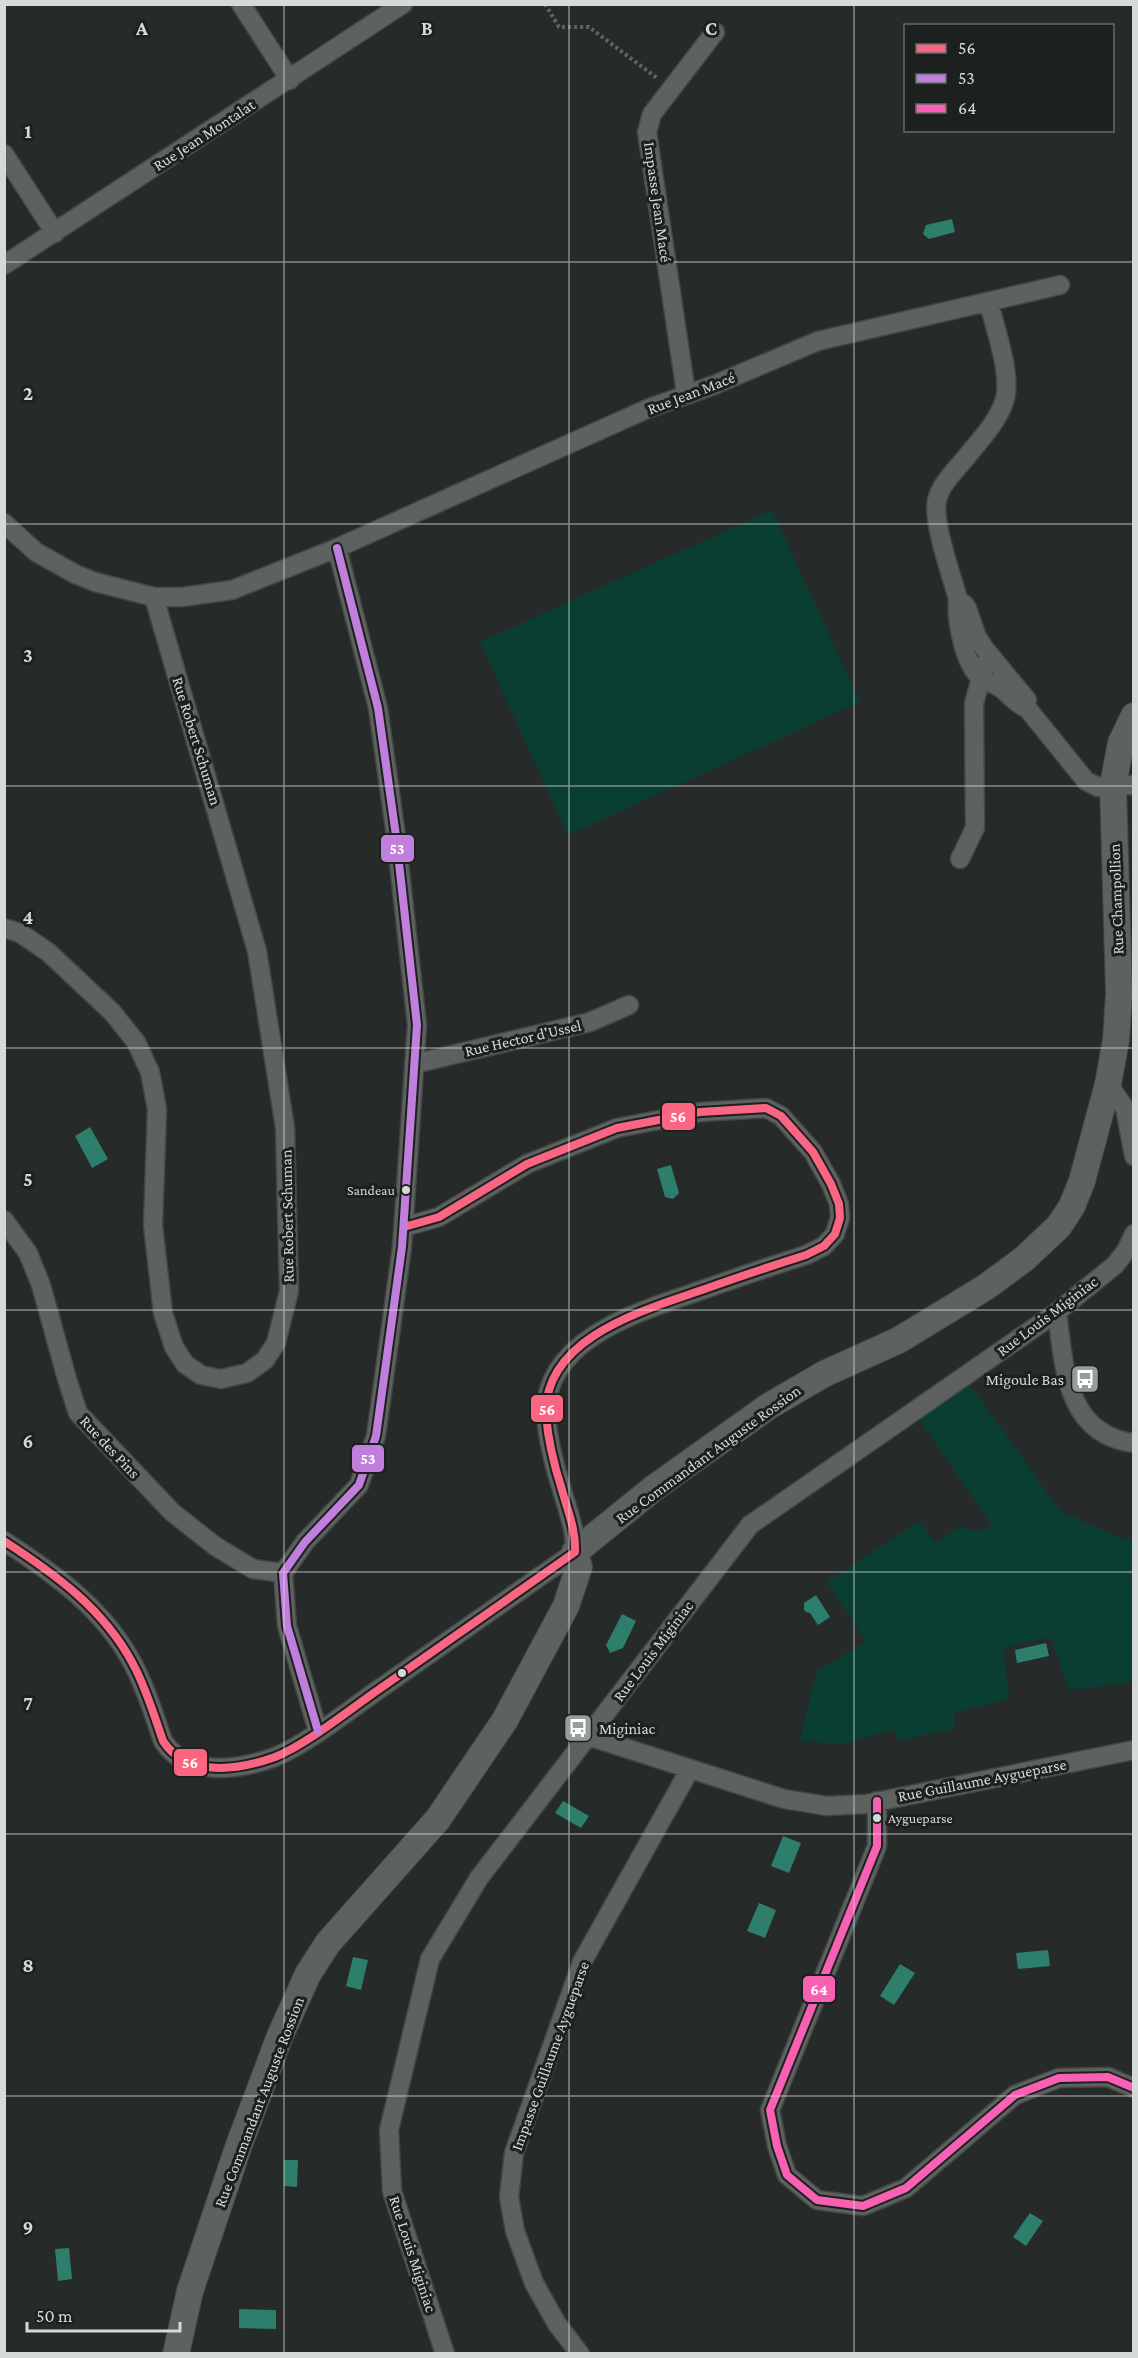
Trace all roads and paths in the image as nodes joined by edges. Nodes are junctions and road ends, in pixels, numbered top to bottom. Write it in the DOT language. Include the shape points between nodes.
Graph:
graph roads {
  1 [pos="241,4"];
  2 [pos="403,4"];
  3 [pos="546,4"];
  4 [pos="715,32"];
  5 [pos="290,80"];
  6 [pos="672,89"];
  7 [pos="4,154"];
  8 [pos="55,233"];
  9 [pos="4,265"];
  10 [pos="1060,285"];
  11 [pos="989,303"];
  12 [pos="686,393"];
  13 [pos="4,524"];
  14 [pos="337,548"];
  15 [pos="154,597"];
  16 [pos="958,599"];
  17 [pos="991,656"];
  18 [pos="980,677"];
  19 [pos="1027,708"];
  20 [pos="1134,716"];
  21 [pos="1123,785"];
  22 [pos="960,859"];
  23 [pos="4,928"];
  24 [pos="629,1005"];
  25 [pos="414,1064"];
  26 [pos="1108,1084"];
  27 [pos="1134,1156"];
  28 [pos="4,1220"];
  29 [pos="404,1227"];
  30 [pos="1134,1234"];
  31 [pos="1057,1312"];
  32 [pos="1134,1443"];
  33 [pos="4,1541"];
  34 [pos="575,1552"];
  35 [pos="283,1573"];
  36 [pos="318,1731"];
  37 [pos="588,1736"];
  38 [pos="1134,1750"];
  39 [pos="690,1769"];
  40 [pos="877,1802"];
  41 [pos="1134,2088"];
  42 [pos="583,2353"];
  43 [pos="176,2354"];
  44 [pos="446,2354"];
  1 -- 5 [label="street"];
  2 -- 5 [label="street, Rue Jean Montalat"];
  3 -- 6 [label="path" via="559,27 589,27"];
  4 -- 6 [label="street, Impasse Jean Macé"];
  5 -- 8 [label="street, Rue Jean Montalat"];
  6 -- 12 [label="street, Impasse Jean Macé" via="651,114 647,132"];
  7 -- 8 [label="street"];
  8 -- 9 [label="street, Rue Jean Montalat"];
  10 -- 11 [label="street, Rue Jean Macé"];
  11 -- 12 [label="street, Rue Jean Macé" via="818,341"];
  11 -- 16 [label="street" via="1006,377 1005,401 943,486 937,501 936,516"];
  12 -- 14 [label="street, Rue Jean Macé"];
  13 -- 15 [label="street, Rue Jean Macé" via="36,552 75,574"];
  14 -- 15 [label="street, Rue Jean Macé" via="232,590"];
  14 -- 25 [label="street" via="379,719 417,1024"];
  15 -- 23 [label="street, Rue Robert Schuman" via="257,951 285,1128 289,1291 276,1343 265,1360 247,1373 221,1379 201,1375 185,1364 174,1347 163,1313 153,1225 157,1109 150,1072 136,1042 112,1012 48,952 20,933"];
  16 -- 17 [label="street" via="967,608 977,637"];
  16 -- 18 [label="street" via="964,645"];
  17 -- 18 [label="street"];
  17 -- 19 [label="street" via="1027,699"];
  18 -- 19 [label="street"];
  18 -- 22 [label="street" via="974,704 975,828"];
  19 -- 21 [label="street" via="1086,781 1098,787"];
  20 -- 21 [label="street, Rue Champollion" via="1121,743"];
  21 -- 26 [label="street, Rue Champollion" via="1119,994"];
  24 -- 25 [label="street, Rue Hector d'Ussel" via="590,1022"];
  25 -- 29 [label="street"];
  26 -- 27 [label="street" via="1125,1108"];
  26 -- 34 [label="street, Rue Commandant Auguste Rossion" via="1072,1206 1059,1226 1024,1259 899,1340 824,1374 769,1406 654,1488"];
  28 -- 35 [label="street, Rue des Pins" via="28,1253 78,1413 172,1512 206,1539 253,1569"];
  29 -- 34 [label="street" via="439,1217 527,1164 617,1128 739,1108 766,1108 781,1116 813,1152 831,1185 840,1218 835,1234 824,1246 633,1314 605,1329 565,1360 546,1399 546,1415 549,1446 576,1535"];
  29 -- 35 [label="street" via="376,1436 359,1485 305,1542"];
  30 -- 31 [label="street, Rue Louis Miginiac" via="1115,1265"];
  31 -- 32 [label="street" via="1064,1369 1080,1410 1102,1434"];
  31 -- 37 [label="street, Rue Louis Miginiac" via="750,1525"];
  33 -- 36 [label="street" via="81,1596 109,1628 133,1664 163,1741 181,1759 216,1768 254,1763 276,1756"];
  34 -- 36 [label="street"];
  34 -- 43 [label="street, Rue Commandant Auguste Rossion" via="579,1567 566,1606 505,1720 438,1819 328,1943 308,1974 239,2145 190,2290"];
  35 -- 36 [label="street" via="287,1626"];
  37 -- 39 [label="street, Rue Guillaume Aygueparse"];
  37 -- 44 [label="street, Rue Louis Miginiac" via="479,1878 430,1959 389,2130 392,2191"];
  38 -- 40 [label="street, Rue Guillaume Aygueparse"];
  39 -- 40 [label="street, Rue Guillaume Aygueparse" via="784,1799 827,1806"];
  39 -- 42 [label="street, Impasse Guillaume Aygueparse" via="582,1962 514,2153 509,2197 515,2231 534,2283 556,2324"];
  40 -- 41 [label="street" via="877,1846 770,2110 787,2175 816,2200 863,2206 906,2188 1015,2095 1059,2078 1108,2077"];
}
